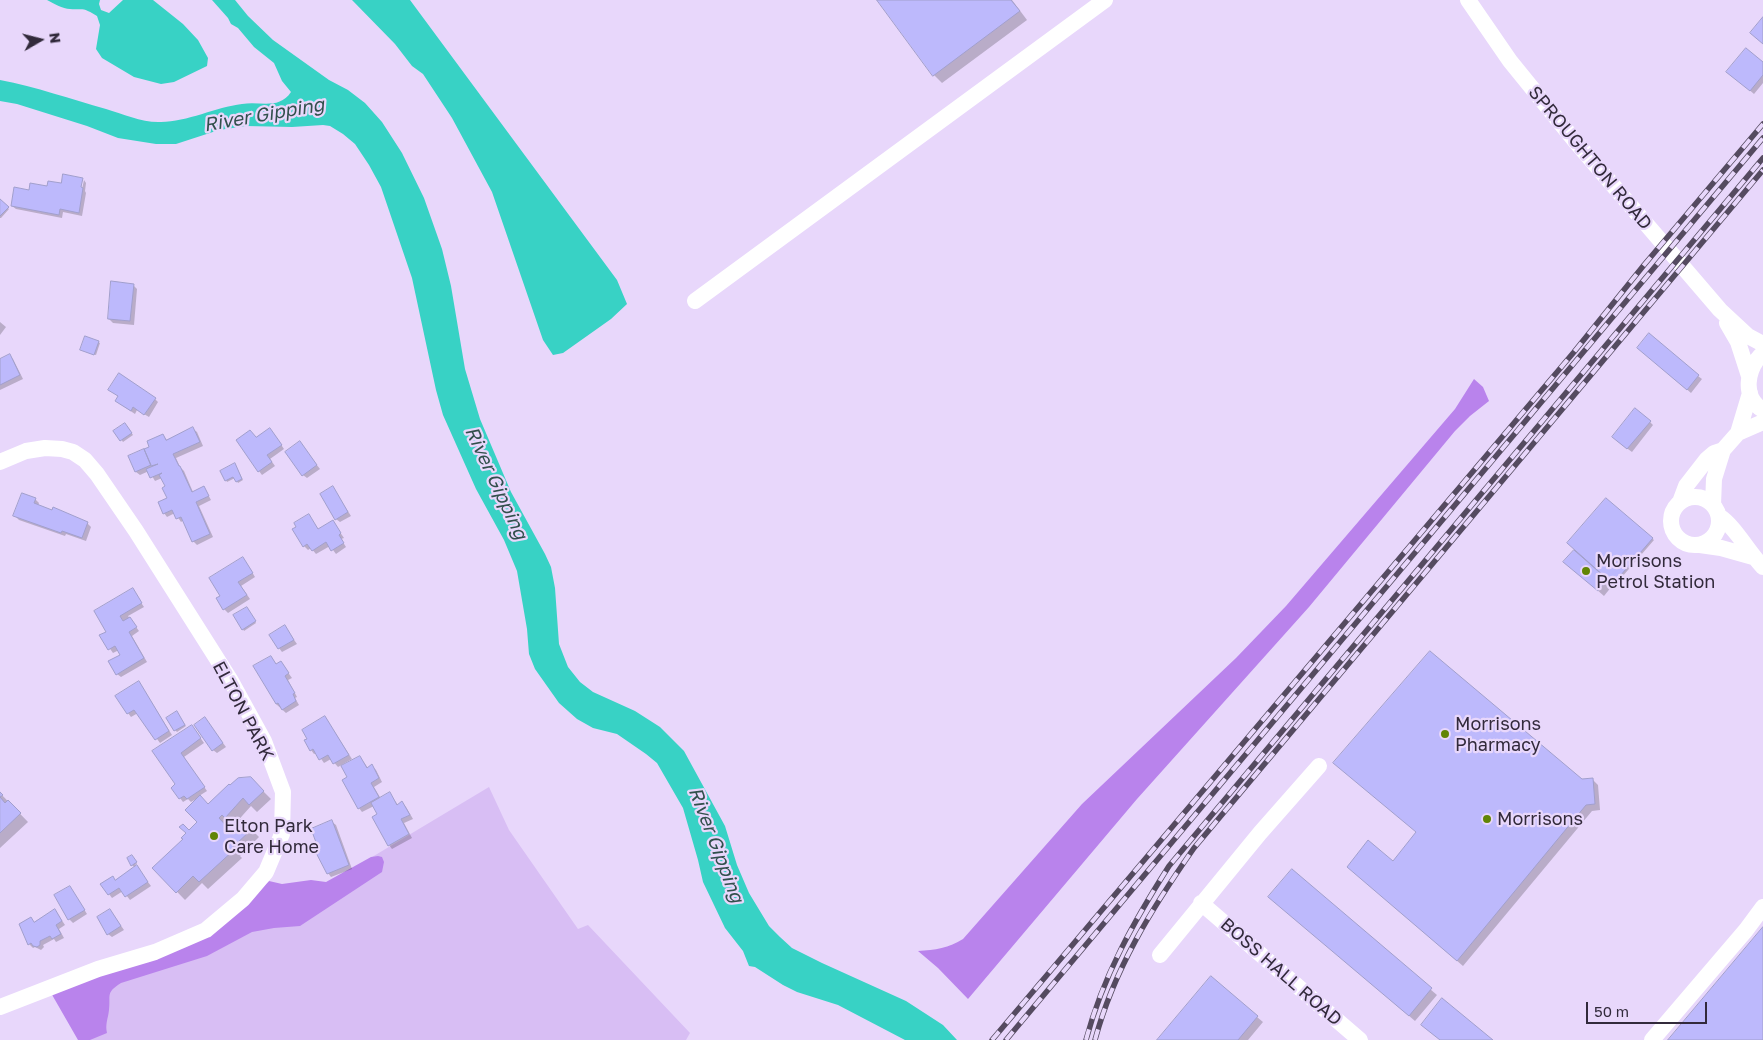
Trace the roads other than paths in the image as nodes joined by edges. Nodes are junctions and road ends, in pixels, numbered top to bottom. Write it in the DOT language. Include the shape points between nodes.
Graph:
graph roads {
  1 [pos="1106,0"];
  2 [pos="1468,0"];
  3 [pos="695,301"];
  4 [pos="1720,310"];
  5 [pos="1763,344"];
  6 [pos="1763,353"];
  7 [pos="1750,385"];
  8 [pos="1763,410"];
  9 [pos="1763,422"];
  10 [pos="1738,433"];
  11 [pos="1723,450"];
  12 [pos="0,462"];
  13 [pos="1680,502"];
  14 [pos="1716,510"];
  15 [pos="1700,545"];
  16 [pos="1758,562"];
  17 [pos="1319,766"];
  18 [pos="1201,903"];
  19 [pos="1763,907"];
  20 [pos="1160,955"];
  21 [pos="0,1007"];
  22 [pos="1360,1040"];
  23 [pos="1652,1040"];
  1 -- 3 [label="street"];
  2 -- 4 [label="street, SPROUGHTON ROAD" via="1516,69"];
  4 -- 5 [label="street, SPROUGHTON ROAD" via="1748,336"];
  4 -- 7 [label="street, SPROUGHTON ROAD" via="1738,342"];
  6 -- 7 [label="street" via="1753,365"];
  7 -- 8 [label="street, SPROUGHTON ROAD" via="1752,398"];
  7 -- 10 [label="street"];
  9 -- 10 [label="street"];
  10 -- 11 [label="street"];
  11 -- 13 [label="street" via="1714,453 1698,469"];
  11 -- 14 [label="street" via="1714,479"];
  12 -- 21 [label="street, ELTON PARK" via="26,451 62,449 79,456 96,474 231,681 264,741 283,792 282,834 266,872 243,900 206,930 155,952 98,969"];
  13 -- 14 [label="street" via="1687,498 1704,498"];
  13 -- 15 [label="street" via="1671,516 1674,533 1685,544"];
  14 -- 15 [label="street" via="1720,523 1718,531 1708,542"];
  14 -- 16 [label="street"];
  15 -- 16 [label="street" via="1721,548"];
  17 -- 18 [label="street"];
  18 -- 20 [label="street"];
  18 -- 22 [label="street, BOSS HALL ROAD"];
  19 -- 23 [label="street"];
}
